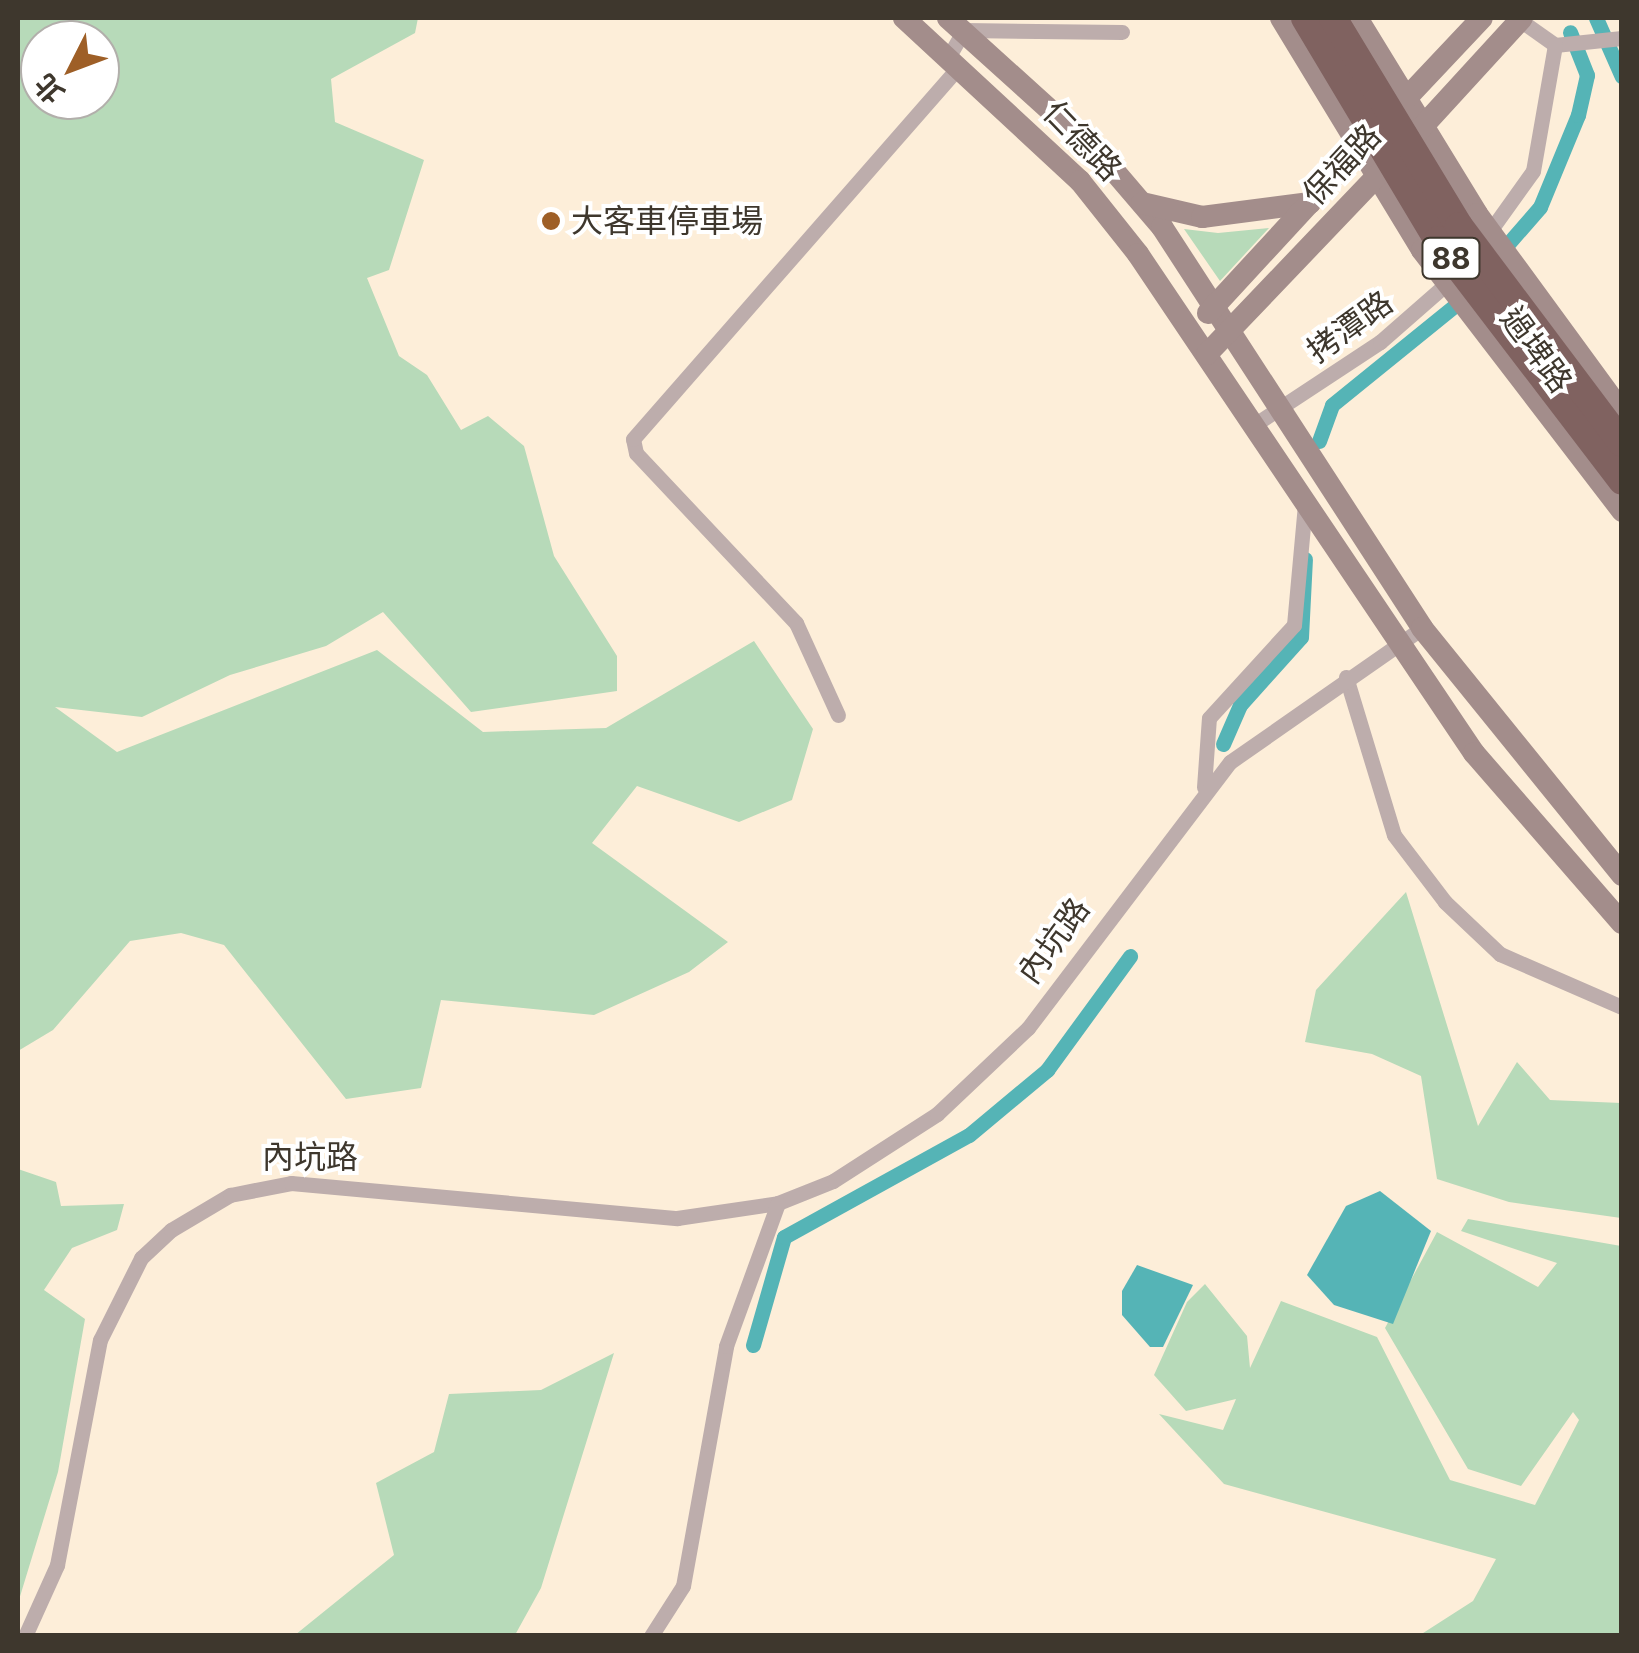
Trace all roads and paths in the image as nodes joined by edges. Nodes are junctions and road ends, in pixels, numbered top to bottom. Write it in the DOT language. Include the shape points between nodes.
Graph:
graph roads {
  1 [pos="904,18"];
  2 [pos="1281,18"];
  3 [pos="1305,18"];
  4 [pos="1333,18"];
  5 [pos="1358,18"];
  6 [pos="1482,18"];
  7 [pos="1519,18"];
  8 [pos="957,22"];
  9 [pos="1122,32"];
  10 [pos="1620,38"];
  11 [pos="1560,45"];
  12 [pos="954,61"];
  13 [pos="1406,98"];
  14 [pos="1423,126"];
  15 [pos="1359,150"];
  16 [pos="1376,176"];
  17 [pos="1141,203"];
  18 [pos="1310,203"];
  19 [pos="1493,236"];
  20 [pos="1450,288"];
  21 [pos="1215,305"];
  22 [pos="1192,330"];
  23 [pos="1231,330"];
  24 [pos="1207,354"];
  25 [pos="1282,408"];
  26 [pos="1622,412"];
  27 [pos="1254,425"];
  28 [pos="1622,442"];
  29 [pos="1622,481"];
  30 [pos="1305,503"];
  31 [pos="1622,511"];
  32 [pos="1422,628"];
  33 [pos="1397,646"];
  34 [pos="1346,677"];
  35 [pos="838,715"];
  36 [pos="1204,787"];
  37 [pos="1622,874"];
  38 [pos="1622,922"];
  39 [pos="1622,1007"];
  40 [pos="778,1203"];
  41 [pos="25,1636"];
  42 [pos="652,1636"];
  1 -- 12 [label="street, 仁德路"];
  2 -- 15 [label="street, 過埤路"];
  3 -- 29 [label="highway, 88, bridge" via="1438,240"];
  4 -- 28 [label="highway, 88, bridge" via="1459,226"];
  5 -- 13 [label="street, 過埤路"];
  6 -- 13 [label="street, 保福路"];
  7 -- 11 [label="street"];
  7 -- 14 [label="street, 保福路"];
  8 -- 9 [label="street"];
  8 -- 12 [label="street"];
  8 -- 17 [label="street, 仁德路"];
  10 -- 11 [label="street"];
  11 -- 19 [label="street, 拷潭路" via="1533,170"];
  12 -- 22 [label="street, 仁德路" via="1080,181"];
  12 -- 35 [label="street" via="634,439 636,453 796,623"];
  13 -- 14 [label="street, 過埤路"];
  13 -- 15 [label="street, 保福路"];
  14 -- 16 [label="street, 保福路"];
  14 -- 19 [label="street, 過埤路"];
  15 -- 16 [label="street, 過埤路"];
  15 -- 18 [label="street, 保福路"];
  16 -- 20 [label="street, 過埤路"];
  16 -- 23 [label="street, 保福路"];
  17 -- 18 [label="street" via="1202,217"];
  17 -- 21 [label="street, 仁德路"];
  18 -- 21 [label="street, 保福路"];
  19 -- 20 [label="street, 拷潭路"];
  19 -- 26 [label="street, 過埤路"];
  20 -- 25 [label="street, 拷潭路"];
  20 -- 31 [label="street, 過埤路"];
  21 -- 22 [label="street, 保福路"];
  21 -- 23 [label="street"];
  22 -- 24 [label="street"];
  23 -- 24 [label="street, 保福路"];
  23 -- 25 [label="street"];
  24 -- 27 [label="street"];
  25 -- 27 [label="street, 拷潭路"];
  25 -- 32 [label="street"];
  27 -- 30 [label="street"];
  30 -- 33 [label="street"];
  30 -- 36 [label="street" via="1294,625 1209,718"];
  32 -- 33 [label="street, 內坑路"];
  32 -- 37 [label="street"];
  33 -- 34 [label="street, 內坑路"];
  33 -- 38 [label="street" via="1474,753"];
  34 -- 36 [label="street, 內坑路"];
  34 -- 39 [label="street" via="1394,835 1445,902 1500,954"];
  36 -- 40 [label="street, 內坑路" via="1057,996 990,1066 875,1158"];
  40 -- 41 [label="street, 內坑路" via="677,1218 290,1183 206,1207 141,1258 118,1294 100,1340 58,1565"];
  40 -- 42 [label="street" via="726,1346 683,1586"];
}
